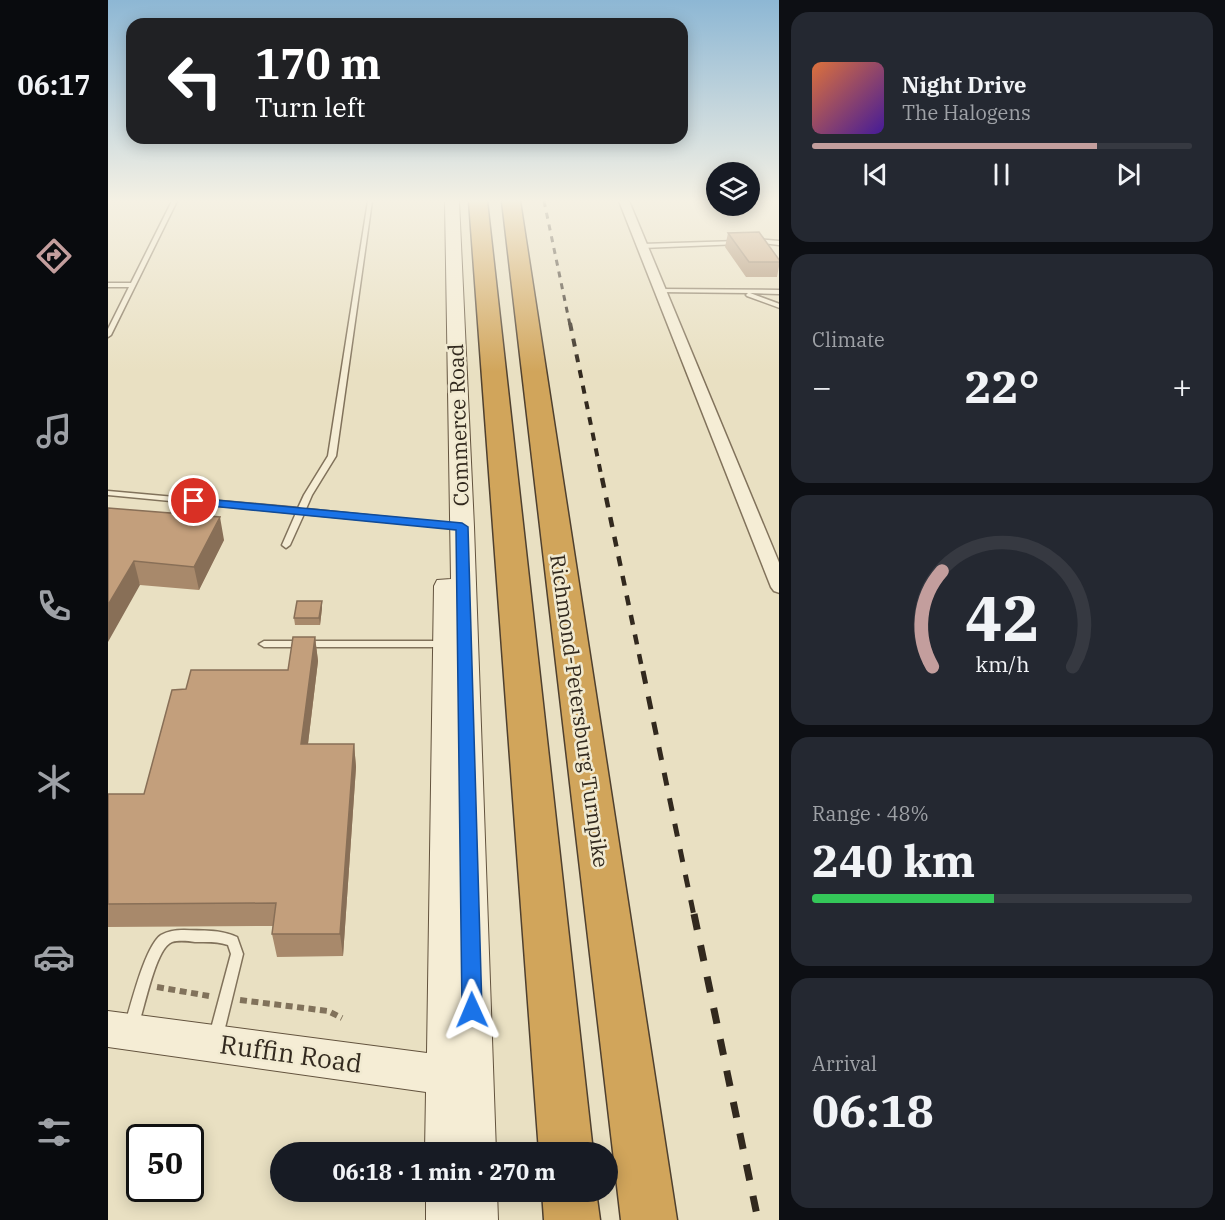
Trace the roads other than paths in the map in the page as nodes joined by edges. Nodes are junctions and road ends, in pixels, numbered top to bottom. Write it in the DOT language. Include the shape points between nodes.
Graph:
graph roads {
  1 [pos="147,258"];
  2 [pos="362,258"];
  3 [pos="446,258"];
  4 [pos="452,258"];
  5 [pos="483,258"];
  6 [pos="519,258"];
  7 [pos="647,258"];
  8 [pos="108,285"];
  9 [pos="133,285"];
  10 [pos="660,291"];
  11 [pos="742,292"];
  12 [pos="779,292"];
  13 [pos="779,306"];
  14 [pos="108,335"];
  15 [pos="108,494"];
  16 [pos="301,511"];
  17 [pos="454,526"];
  18 [pos="286,545"];
  19 [pos="779,585"];
  20 [pos="264,644"];
  21 [pos="454,644"];
  22 [pos="119,1031"];
  23 [pos="214,1044"];
  24 [pos="460,1077"];
  25 [pos="448,1142"];
  26 [pos="473,1142"];
  27 [pos="565,1142"];
  28 [pos="447,1202"];
  29 [pos="476,1202"];
  30 [pos="570,1202"];
  31 [pos="447,1220"];
  32 [pos="477,1220"];
  33 [pos="572,1220"];
  34 [pos="649,1220"];
  1 -- 9 [label="lane"];
  2 -- 16 [label="lane" via="332,456"];
  3 -- 17 [label="main road, Commerce Road"];
  4 -- 17 [label="main road, Commerce Road"];
  5 -- 27 [label="highway"];
  6 -- 34 [label="highway, Richmond-Petersburg Turnpike"];
  7 -- 10 [label="street"];
  8 -- 9 [label="lane"];
  9 -- 14 [label="lane"];
  10 -- 11 [label="lane"];
  10 -- 19 [label="street"];
  11 -- 12 [label="lane"];
  11 -- 13 [label="lane"];
  15 -- 16 [label="lane"];
  16 -- 17 [label="lane"];
  16 -- 18 [label="lane"];
  17 -- 21 [label="main road, Commerce Road"];
  20 -- 21 [label="lane"];
  21 -- 24 [label="main road, Commerce Road"];
  22 -- 23 [label="main road, Ruffin Road"];
  22 -- 23 [label="lane" via="164,940 174,936 222,936 233,941 237,954"];
  23 -- 24 [label="main road, Ruffin Road"];
  24 -- 25 [label="main road, Commerce Road"];
  24 -- 26 [label="main road, Commerce Road"];
  28 -- 31 [label="main road"];
  29 -- 32 [label="main road"];
  30 -- 33 [label="highway"];
}
